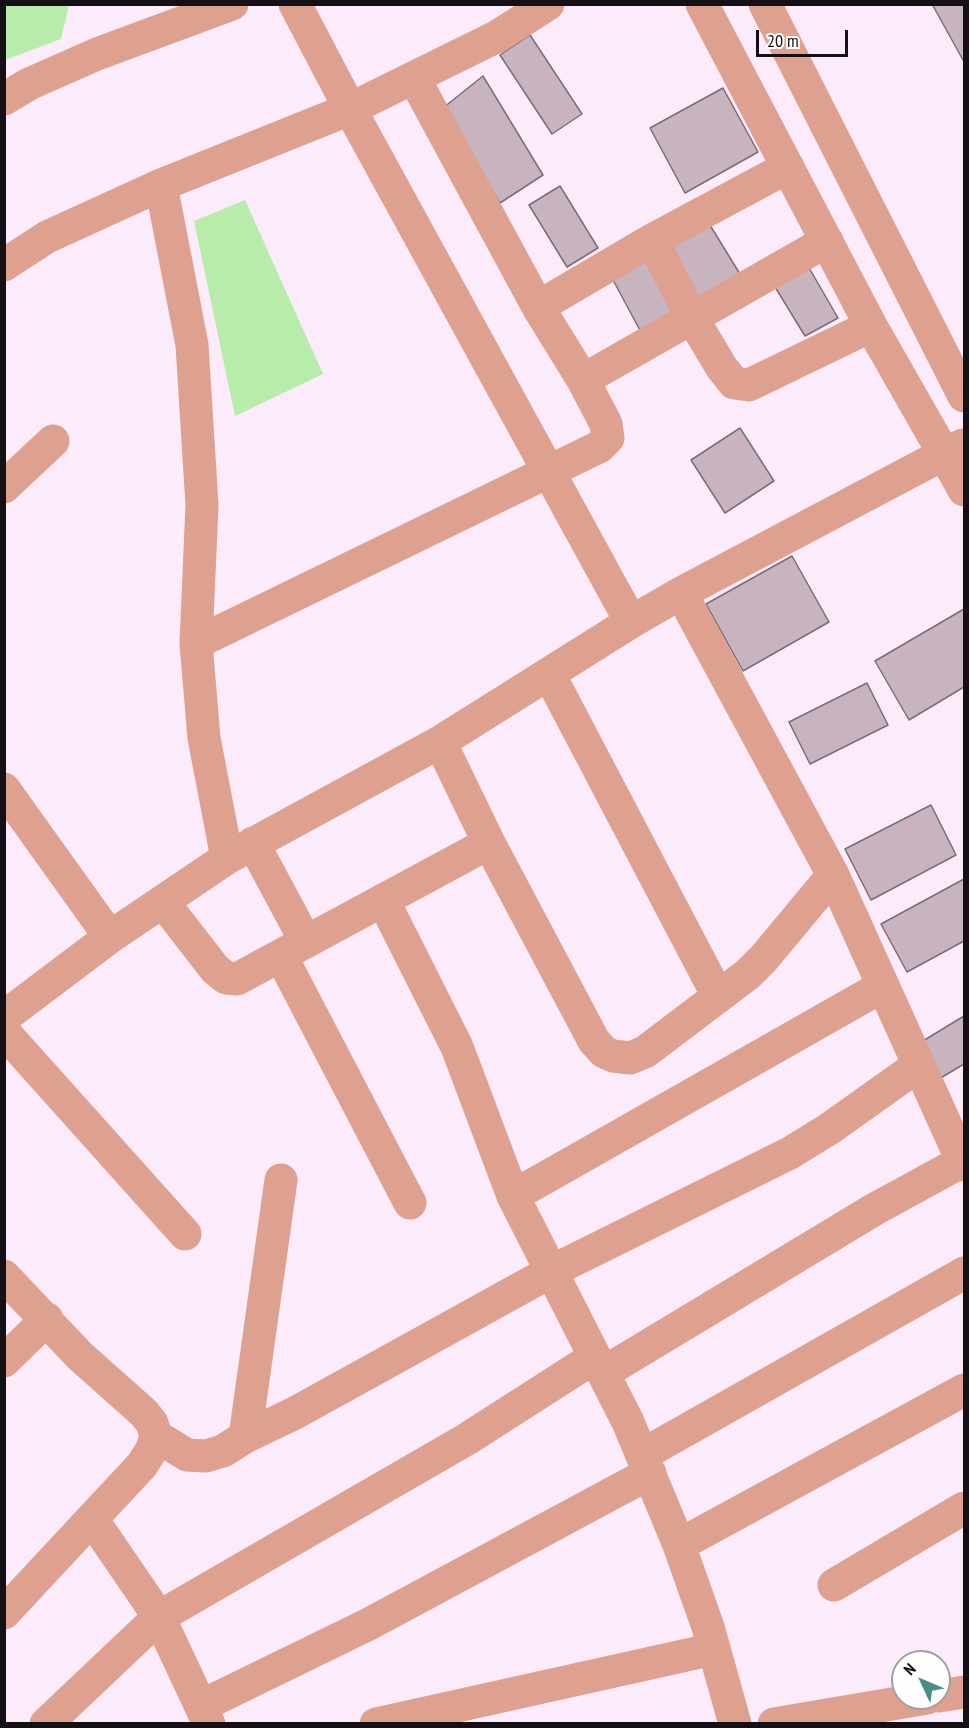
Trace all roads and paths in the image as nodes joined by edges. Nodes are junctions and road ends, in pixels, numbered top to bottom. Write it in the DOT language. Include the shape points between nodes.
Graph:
graph roads {
  1 [pos="231,4"];
  2 [pos="295,4"];
  3 [pos="702,4"];
  4 [pos="765,4"];
  5 [pos="534,8"];
  6 [pos="414,78"];
  7 [pos="4,99"];
  8 [pos="350,109"];
  9 [pos="788,166"];
  10 [pos="161,185"];
  11 [pos="652,240"];
  12 [pos="826,241"];
  13 [pos="4,265"];
  14 [pos="538,307"];
  15 [pos="692,318"];
  16 [pos="871,327"];
  17 [pos="583,380"];
  18 [pos="964,396"];
  19 [pos="53,441"];
  20 [pos="954,449"];
  21 [pos="548,472"];
  22 [pos="4,487"];
  23 [pos="964,490"];
  24 [pos="681,593"];
  25 [pos="631,622"];
  26 [pos="196,643"];
  27 [pos="549,674"];
  28 [pos="440,742"];
  29 [pos="4,789"];
  30 [pos="489,843"];
  31 [pos="240,850"];
  32 [pos="833,875"];
  33 [pos="383,900"];
  34 [pos="163,902"];
  35 [pos="110,937"];
  36 [pos="293,949"];
  37 [pos="883,986"];
  38 [pos="718,996"];
  39 [pos="4,1017"];
  40 [pos="4,1032"];
  41 [pos="920,1065"];
  42 [pos="964,1163"];
  43 [pos="280,1180"];
  44 [pos="513,1196"];
  45 [pos="411,1203"];
  46 [pos="185,1234"];
  47 [pos="552,1271"];
  48 [pos="964,1273"];
  49 [pos="4,1276"];
  50 [pos="47,1320"];
  51 [pos="4,1361"];
  52 [pos="599,1365"];
  53 [pos="964,1390"];
  54 [pos="156,1436"];
  55 [pos="245,1437"];
  56 [pos="646,1464"];
  57 [pos="964,1508"];
  58 [pos="92,1520"];
  59 [pos="679,1545"];
  60 [pos="834,1585"];
  61 [pos="4,1613"];
  62 [pos="159,1617"];
  63 [pos="714,1649"];
  64 [pos="891,1704"];
  65 [pos="205,1715"];
  66 [pos="776,1723"];
  67 [pos="46,1724"];
  68 [pos="376,1724"];
  69 [pos="735,1724"];
  1 -- 7 [label="street" via="97,54"];
  2 -- 8 [label="street"];
  3 -- 9 [label="street"];
  4 -- 18 [label="street"];
  5 -- 6 [label="street" via="498,36"];
  6 -- 8 [label="street"];
  6 -- 14 [label="street"];
  8 -- 10 [label="street"];
  8 -- 21 [label="street"];
  9 -- 11 [label="street"];
  9 -- 12 [label="street"];
  10 -- 13 [label="street" via="46,237"];
  10 -- 26 [label="street" via="192,345 202,505"];
  11 -- 14 [label="street"];
  11 -- 15 [label="street"];
  12 -- 15 [label="street"];
  12 -- 16 [label="street"];
  14 -- 17 [label="street"];
  15 -- 16 [label="street" via="734,383 749,385"];
  15 -- 17 [label="street"];
  16 -- 20 [label="street"];
  17 -- 21 [label="street" via="606,424 608,438 599,447"];
  19 -- 22 [label="street"];
  20 -- 23 [label="street"];
  20 -- 24 [label="street"];
  21 -- 25 [label="street"];
  21 -- 26 [label="street"];
  24 -- 25 [label="street"];
  24 -- 32 [label="street"];
  25 -- 27 [label="street"];
  26 -- 31 [label="street" via="204,738"];
  27 -- 28 [label="street"];
  27 -- 38 [label="street"];
  28 -- 30 [label="street"];
  28 -- 31 [label="street"];
  29 -- 35 [label="street"];
  30 -- 33 [label="street"];
  30 -- 38 [label="street" via="594,1041 604,1052 630,1058 645,1052"];
  31 -- 34 [label="street"];
  31 -- 36 [label="street"];
  32 -- 37 [label="street"];
  32 -- 38 [label="street" via="764,958"];
  33 -- 36 [label="street"];
  33 -- 44 [label="street" via="457,1047"];
  34 -- 35 [label="street"];
  34 -- 36 [label="street" via="226,978 237,979"];
  35 -- 39 [label="street"];
  36 -- 45 [label="street"];
  37 -- 41 [label="street"];
  37 -- 44 [label="street"];
  40 -- 46 [label="street"];
  41 -- 42 [label="street"];
  41 -- 47 [label="street" via="790,1153"];
  42 -- 52 [label="street" via="874,1209"];
  43 -- 55 [label="street"];
  44 -- 47 [label="street"];
  47 -- 52 [label="street"];
  47 -- 55 [label="street"];
  48 -- 56 [label="street"];
  49 -- 50 [label="street"];
  50 -- 51 [label="street"];
  50 -- 54 [label="street" via="80,1356 144,1413"];
  52 -- 56 [label="street"];
  52 -- 62 [label="street"];
  53 -- 59 [label="street"];
  54 -- 55 [label="street" via="188,1455 197,1456 223,1451"];
  54 -- 58 [label="street" via="142,1465"];
  56 -- 59 [label="street"];
  56 -- 65 [label="street"];
  57 -- 60 [label="street"];
  58 -- 61 [label="street"];
  58 -- 62 [label="street"];
  59 -- 63 [label="street"];
  62 -- 65 [label="street"];
  62 -- 67 [label="street"];
  63 -- 68 [label="street"];
  63 -- 69 [label="street"];
  64 -- 66 [label="street"];
}
